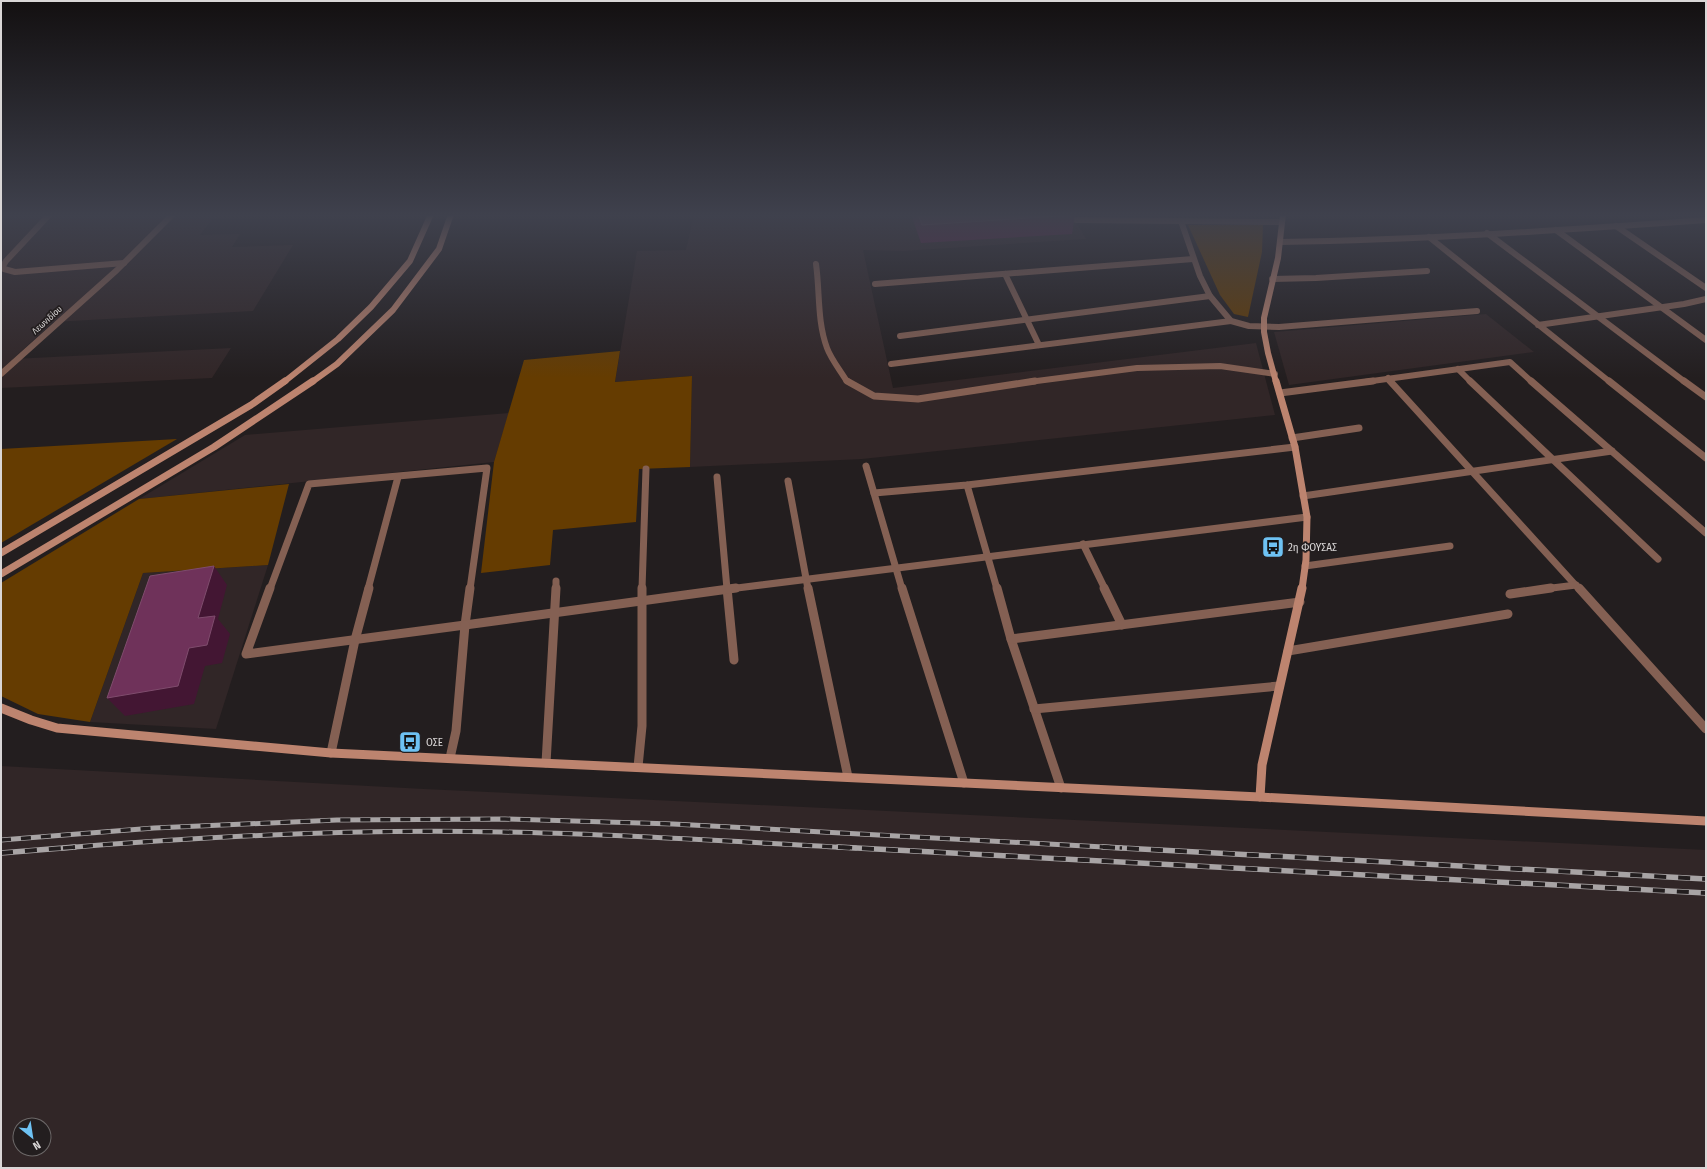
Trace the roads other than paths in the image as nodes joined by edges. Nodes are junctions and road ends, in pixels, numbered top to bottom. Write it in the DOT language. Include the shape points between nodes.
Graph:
graph roads {
  1 [pos="4,269"];
  2 [pos="56,269"];
  3 [pos="118,269"];
  4 [pos="404,269"];
  5 [pos="425,269"];
  6 [pos="817,269"];
  7 [pos="1074,269"];
  8 [pos="1197,269"];
  9 [pos="1275,269"];
  10 [pos="1469,269"];
  11 [pos="1534,269"];
  12 [pos="1609,269"];
  13 [pos="1678,269"];
  14 [pos="1427,271"];
  15 [pos="1006,274"];
  16 [pos="1272,279"];
  17 [pos="875,284"];
  18 [pos="1706,288"];
  19 [pos="1210,296"];
  20 [pos="1706,299"];
  21 [pos="1662,307"];
  22 [pos="1477,311"];
  23 [pos="1599,317"];
  24 [pos="1026,320"];
  25 [pos="1231,321"];
  26 [pos="1538,325"];
  27 [pos="1265,327"];
  28 [pos="900,336"];
  29 [pos="1706,340"];
  30 [pos="1039,345"];
  31 [pos="891,364"];
  32 [pos="1458,369"];
  33 [pos="1,374"];
  34 [pos="1275,374"];
  35 [pos="1388,378"];
  36 [pos="1280,393"];
  37 [pos="1706,397"];
  38 [pos="1359,428"];
  39 [pos="1292,438"];
  40 [pos="1295,447"];
  41 [pos="1612,451"];
  42 [pos="1706,458"];
  43 [pos="1553,459"];
  44 [pos="866,466"];
  45 [pos="646,469"];
  46 [pos="1472,471"];
  47 [pos="398,477"];
  48 [pos="717,477"];
  49 [pos="788,481"];
  50 [pos="968,485"];
  51 [pos="874,493"];
  52 [pos="1303,496"];
  53 [pos="1307,517"];
  54 [pos="1706,533"];
  55 [pos="1083,544"];
  56 [pos="1450,546"];
  57 [pos="1,553"];
  58 [pos="988,556"];
  59 [pos="1658,559"];
  60 [pos="1305,566"];
  61 [pos="895,568"];
  62 [pos="1,574"];
  63 [pos="806,579"];
  64 [pos="556,581"];
  65 [pos="1576,585"];
  66 [pos="727,590"];
  67 [pos="1510,594"];
  68 [pos="642,601"];
  69 [pos="1300,602"];
  70 [pos="554,613"];
  71 [pos="1508,614"];
  72 [pos="465,625"];
  73 [pos="1122,625"];
  74 [pos="1011,638"];
  75 [pos="355,640"];
  76 [pos="1288,651"];
  77 [pos="734,660"];
  78 [pos="1279,686"];
  79 [pos="1,708"];
  80 [pos="1034,709"];
  81 [pos="1706,729"];
  82 [pos="330,753"];
  83 [pos="450,758"];
  84 [pos="546,763"];
  85 [pos="638,767"];
  86 [pos="848,777"];
  87 [pos="964,783"];
  88 [pos="1061,788"];
  89 [pos="1260,797"];
  90 [pos="1706,821"];
  1 -- 2 [label="street" via="14,272"];
  3 -- 33 [label="street, Λεωνιδίου"];
  4 -- 57 [label="street" via="371,307 338,339 251,405"];
  5 -- 62 [label="street" via="393,310 337,364 214,447"];
  6 -- 34 [label="street" via="819,316 827,348 846,380 874,396 918,399 1137,368 1220,366"];
  7 -- 15 [label="street"];
  8 -- 19 [label="street"];
  9 -- 16 [label="street"];
  10 -- 26 [label="street"];
  11 -- 23 [label="street"];
  12 -- 21 [label="street"];
  13 -- 18 [label="street"];
  14 -- 16 [label="street"];
  15 -- 17 [label="street"];
  15 -- 24 [label="street"];
  16 -- 27 [label="street" via="1264,318"];
  19 -- 24 [label="street"];
  19 -- 25 [label="street"];
  20 -- 21 [label="street"];
  21 -- 23 [label="street"];
  21 -- 29 [label="street"];
  22 -- 27 [label="street"];
  23 -- 26 [label="street"];
  23 -- 37 [label="street"];
  24 -- 28 [label="street"];
  24 -- 30 [label="street"];
  25 -- 27 [label="street"];
  25 -- 30 [label="street"];
  26 -- 42 [label="street"];
  27 -- 34 [label="street" via="1268,353"];
  30 -- 31 [label="street"];
  32 -- 35 [label="street"];
  32 -- 41 [label="street" via="1510,362"];
  32 -- 43 [label="street"];
  34 -- 36 [label="street"];
  35 -- 36 [label="street"];
  35 -- 46 [label="street"];
  36 -- 39 [label="street"];
  38 -- 39 [label="street"];
  39 -- 40 [label="street"];
  40 -- 50 [label="street"];
  40 -- 52 [label="street"];
  41 -- 43 [label="street"];
  41 -- 54 [label="street"];
  43 -- 46 [label="street"];
  43 -- 59 [label="street"];
  44 -- 51 [label="street"];
  45 -- 68 [label="street"];
  46 -- 52 [label="street"];
  46 -- 65 [label="street"];
  47 -- 72 [label="street" via="487,468"];
  47 -- 75 [label="street"];
  47 -- 75 [label="street" via="309,484 246,654"];
  48 -- 66 [label="street"];
  49 -- 63 [label="street"];
  50 -- 51 [label="street"];
  50 -- 58 [label="street"];
  51 -- 61 [label="street"];
  52 -- 53 [label="street"];
  53 -- 55 [label="street"];
  53 -- 60 [label="street"];
  55 -- 58 [label="street"];
  55 -- 73 [label="street"];
  56 -- 60 [label="street"];
  58 -- 61 [label="street"];
  58 -- 74 [label="street"];
  60 -- 69 [label="street"];
  61 -- 63 [label="street"];
  61 -- 87 [label="street"];
  63 -- 66 [label="street"];
  63 -- 86 [label="street"];
  64 -- 70 [label="street"];
  65 -- 67 [label="street"];
  65 -- 81 [label="street"];
  66 -- 68 [label="street"];
  66 -- 77 [label="street"];
  68 -- 70 [label="street"];
  68 -- 85 [label="street" via="642,726"];
  69 -- 73 [label="street"];
  69 -- 76 [label="street"];
  70 -- 72 [label="street"];
  70 -- 84 [label="street"];
  71 -- 76 [label="street"];
  72 -- 75 [label="street"];
  72 -- 83 [label="street" via="456,731"];
  73 -- 74 [label="street"];
  74 -- 80 [label="street"];
  75 -- 82 [label="street"];
  76 -- 78 [label="street"];
  78 -- 80 [label="street"];
  78 -- 89 [label="street" via="1262,765"];
  79 -- 82 [label="street" via="57,728"];
  80 -- 88 [label="street"];
  82 -- 83 [label="street"];
  83 -- 84 [label="street"];
  84 -- 85 [label="street"];
  85 -- 86 [label="street"];
  86 -- 87 [label="street"];
  87 -- 88 [label="street"];
  88 -- 89 [label="street"];
  89 -- 90 [label="street"];
}
